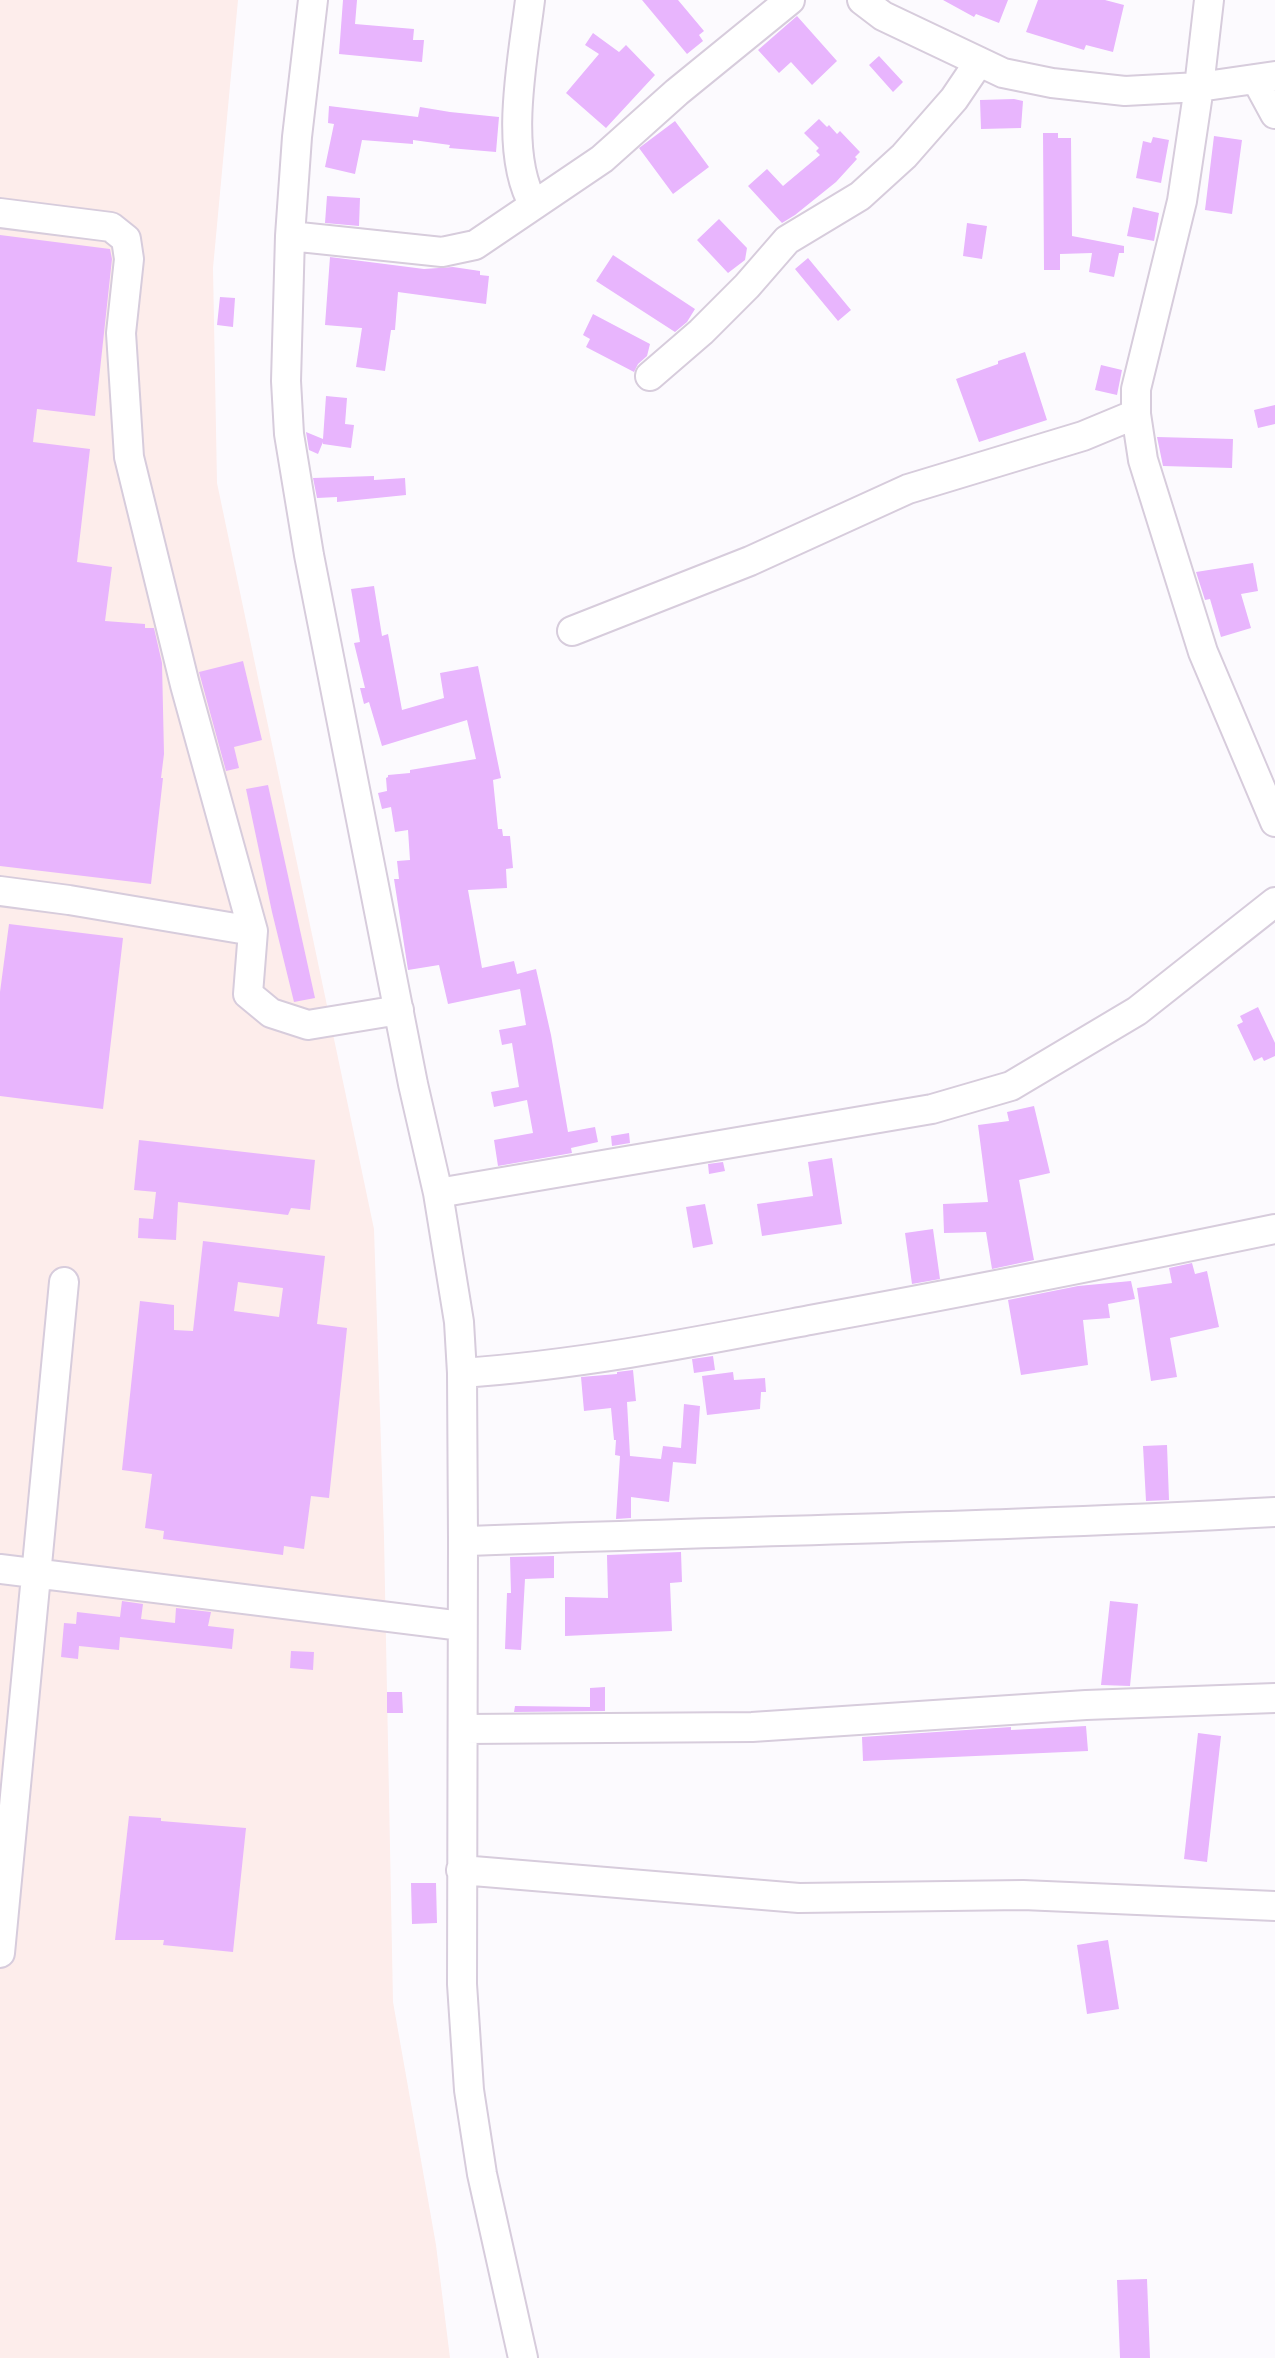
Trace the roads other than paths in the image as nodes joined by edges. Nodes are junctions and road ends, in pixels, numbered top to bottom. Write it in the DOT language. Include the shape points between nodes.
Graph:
graph roads {
  1 [pos="313,0"];
  2 [pos="530,0"];
  3 [pos="790,0"];
  4 [pos="1209,0"];
  5 [pos="883,5"];
  6 [pos="979,62"];
  7 [pos="1266,78"];
  8 [pos="1199,87"];
  9 [pos="1275,114"];
  10 [pos="534,205"];
  11 [pos="0,213"];
  12 [pos="290,236"];
  13 [pos="650,376"];
  14 [pos="1136,414"];
  15 [pos="572,631"];
  16 [pos="1275,822"];
  17 [pos="0,891"];
  18 [pos="1275,902"];
  19 [pos="253,931"];
  20 [pos="399,1010"];
  21 [pos="438,1193"];
  22 [pos="1275,1229"];
  23 [pos="64,1282"];
  24 [pos="462,1373"];
  25 [pos="1275,1512"];
  26 [pos="463,1541"];
  27 [pos="0,1569"];
  28 [pos="37,1574"];
  29 [pos="462,1626"];
  30 [pos="1275,1698"];
  31 [pos="464,1729"];
  32 [pos="461,1870"];
  33 [pos="1275,1906"];
  34 [pos="0,1953"];
  35 [pos="523,2358"];
  1 -- 12 [label="street"];
  2 -- 10 [label="street" via="517,103 519,156 525,190"];
  3 -- 10 [label="street" via="602,159"];
  4 -- 8 [label="street"];
  5 -- 6 [label="street"];
  6 -- 8 [label="street" via="1052,83 1125,91"];
  6 -- 13 [label="street" via="904,156 860,196 787,240 701,332"];
  7 -- 8 [label="street"];
  7 -- 9 [label="street"];
  8 -- 14 [label="street" via="1182,201 1136,389"];
  10 -- 12 [label="street" via="475,245 442,252"];
  11 -- 19 [label="street" via="111,227 126,239 129,259 121,333 129,457"];
  12 -- 20 [label="street" via="289,434"];
  14 -- 15 [label="street" via="1083,436 908,489 750,561"];
  14 -- 16 [label="street" via="1143,460 1203,652"];
  17 -- 19 [label="street"];
  18 -- 21 [label="street" via="1137,1011 1011,1086 932,1109"];
  19 -- 20 [label="street" via="248,994 271,1013 308,1025"];
  20 -- 21 [label="street"];
  21 -- 24 [label="street"];
  22 -- 24 [label="street" via="711,1339 522,1369"];
  23 -- 28 [label="street"];
  24 -- 26 [label="street"];
  25 -- 26 [label="street" via="968,1527"];
  26 -- 29 [label="street"];
  27 -- 28 [label="street"];
  28 -- 29 [label="street"];
  28 -- 34 [label="street"];
  29 -- 31 [label="street"];
  30 -- 31 [label="street" via="752,1727"];
  31 -- 32 [label="street"];
  32 -- 33 [label="street" via="799,1898 1023,1895"];
  32 -- 35 [label="street" via="469,2090"];
}
